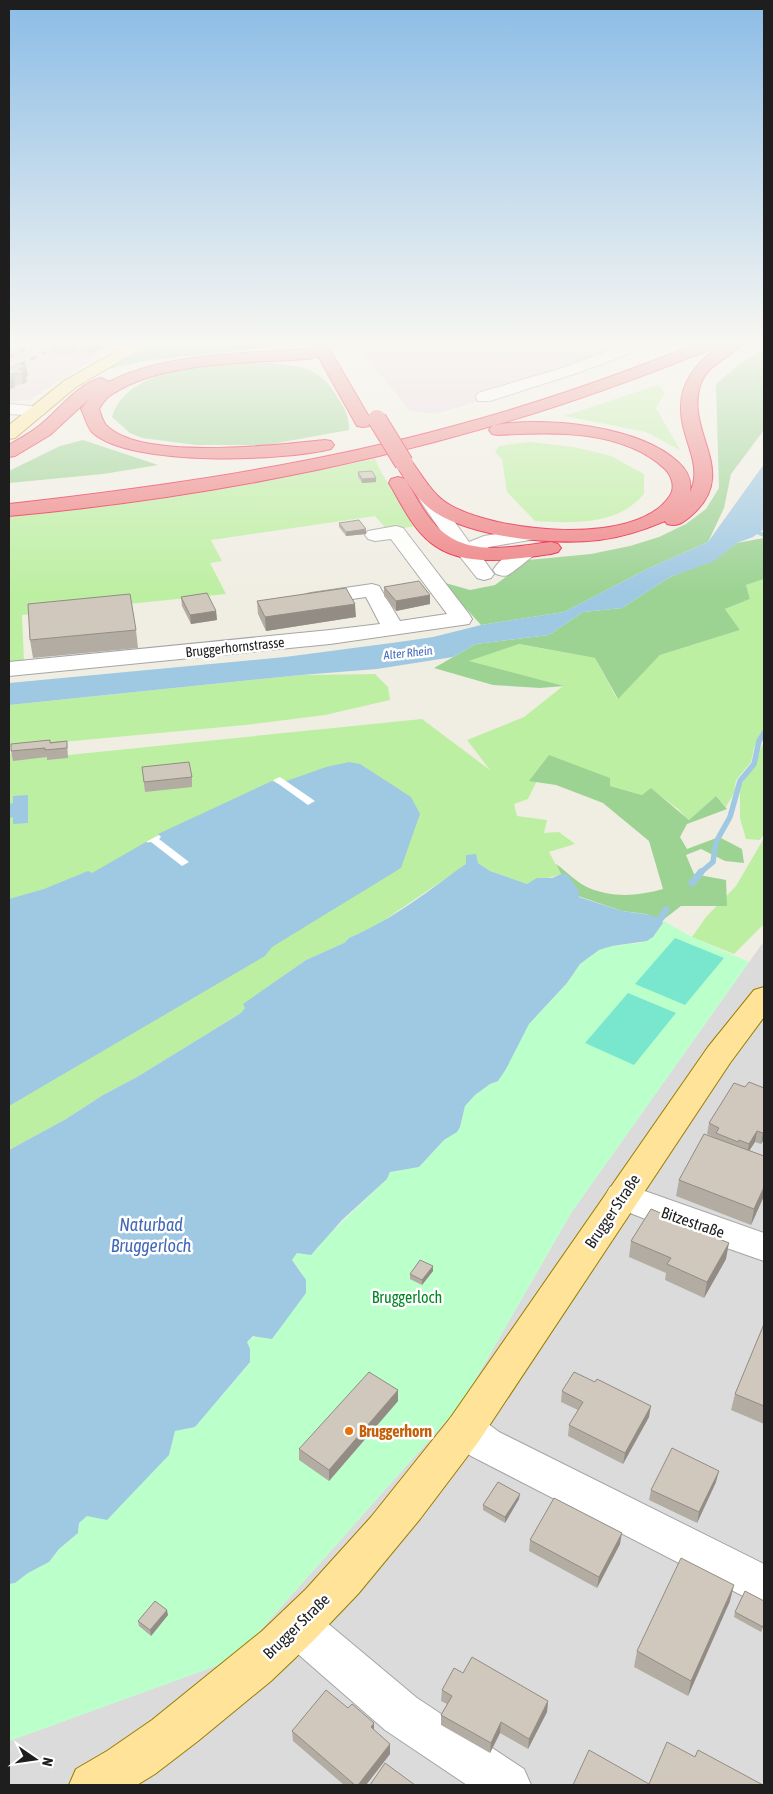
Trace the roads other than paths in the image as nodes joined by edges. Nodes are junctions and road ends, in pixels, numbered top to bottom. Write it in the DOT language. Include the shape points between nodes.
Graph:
graph roads {
  1 [pos="20,425"];
  2 [pos="51,425"];
  3 [pos="98,425"];
  4 [pos="372,425"];
  5 [pos="433,425"];
  6 [pos="476,425"];
  7 [pos="693,425"];
  8 [pos="9,434"];
  9 [pos="384,438"];
  10 [pos="9,452"];
  11 [pos="364,453"];
  12 [pos="396,465"];
  13 [pos="422,490"];
  14 [pos="9,500"];
  15 [pos="9,510"];
  16 [pos="375,535"];
  17 [pos="435,536"];
  18 [pos="531,542"];
  19 [pos="468,551"];
  20 [pos="487,573"];
  21 [pos="290,602"];
  22 [pos="394,628"];
  23 [pos="9,669"];
  24 [pos="759,1012"];
  25 [pos="622,1196"];
  26 [pos="764,1247"];
  27 [pos="465,1430"];
  28 [pos="764,1585"];
  29 [pos="298,1626"];
  30 [pos="92,1785"];
  31 [pos="508,1785"];
  1 -- 8 [label="main road"];
  2 -- 10 [label="highway"];
  3 -- 9 [label="highway" via="119,440 139,446 208,454"];
  4 -- 12 [label="highway"];
  5 -- 9 [label="highway"];
  6 -- 11 [label="highway"];
  7 -- 18 [label="highway" via="704,471 701,491 691,507 674,520 637,535 604,542"];
  9 -- 14 [label="highway" via="208,473"];
  11 -- 15 [label="highway" via="197,485"];
  11 -- 18 [label="highway" via="494,431 569,429 604,434 642,446 669,462 681,478 681,489 674,504 642,523 594,534"];
  12 -- 13 [label="highway"];
  12 -- 17 [label="highway" via="409,500"];
  13 -- 18 [label="highway" via="444,510"];
  13 -- 19 [label="street"];
  16 -- 22 [label="street, Bruggerhornstrasse" via="396,532 462,619"];
  17 -- 19 [label="highway"];
  17 -- 20 [label="street" via="456,567"];
  18 -- 19 [label="highway" via="493,553"];
  18 -- 20 [label="street" via="511,562"];
  19 -- 20 [label="street"];
  21 -- 22 [label="street" via="372,590"];
  22 -- 23 [label="street, Bruggerhornstrasse"];
  24 -- 25 [label="main road, Brugger Straße" via="719,1055"];
  25 -- 26 [label="street, Bitzestraße"];
  25 -- 27 [label="main road, Brugger Straße"];
  27 -- 28 [label="street" via="486,1444"];
  27 -- 29 [label="main road, Brugger Straße" via="373,1547"];
  29 -- 30 [label="main road, Brugger Straße" via="246,1674 167,1738"];
  29 -- 31 [label="street" via="401,1714"];
}
